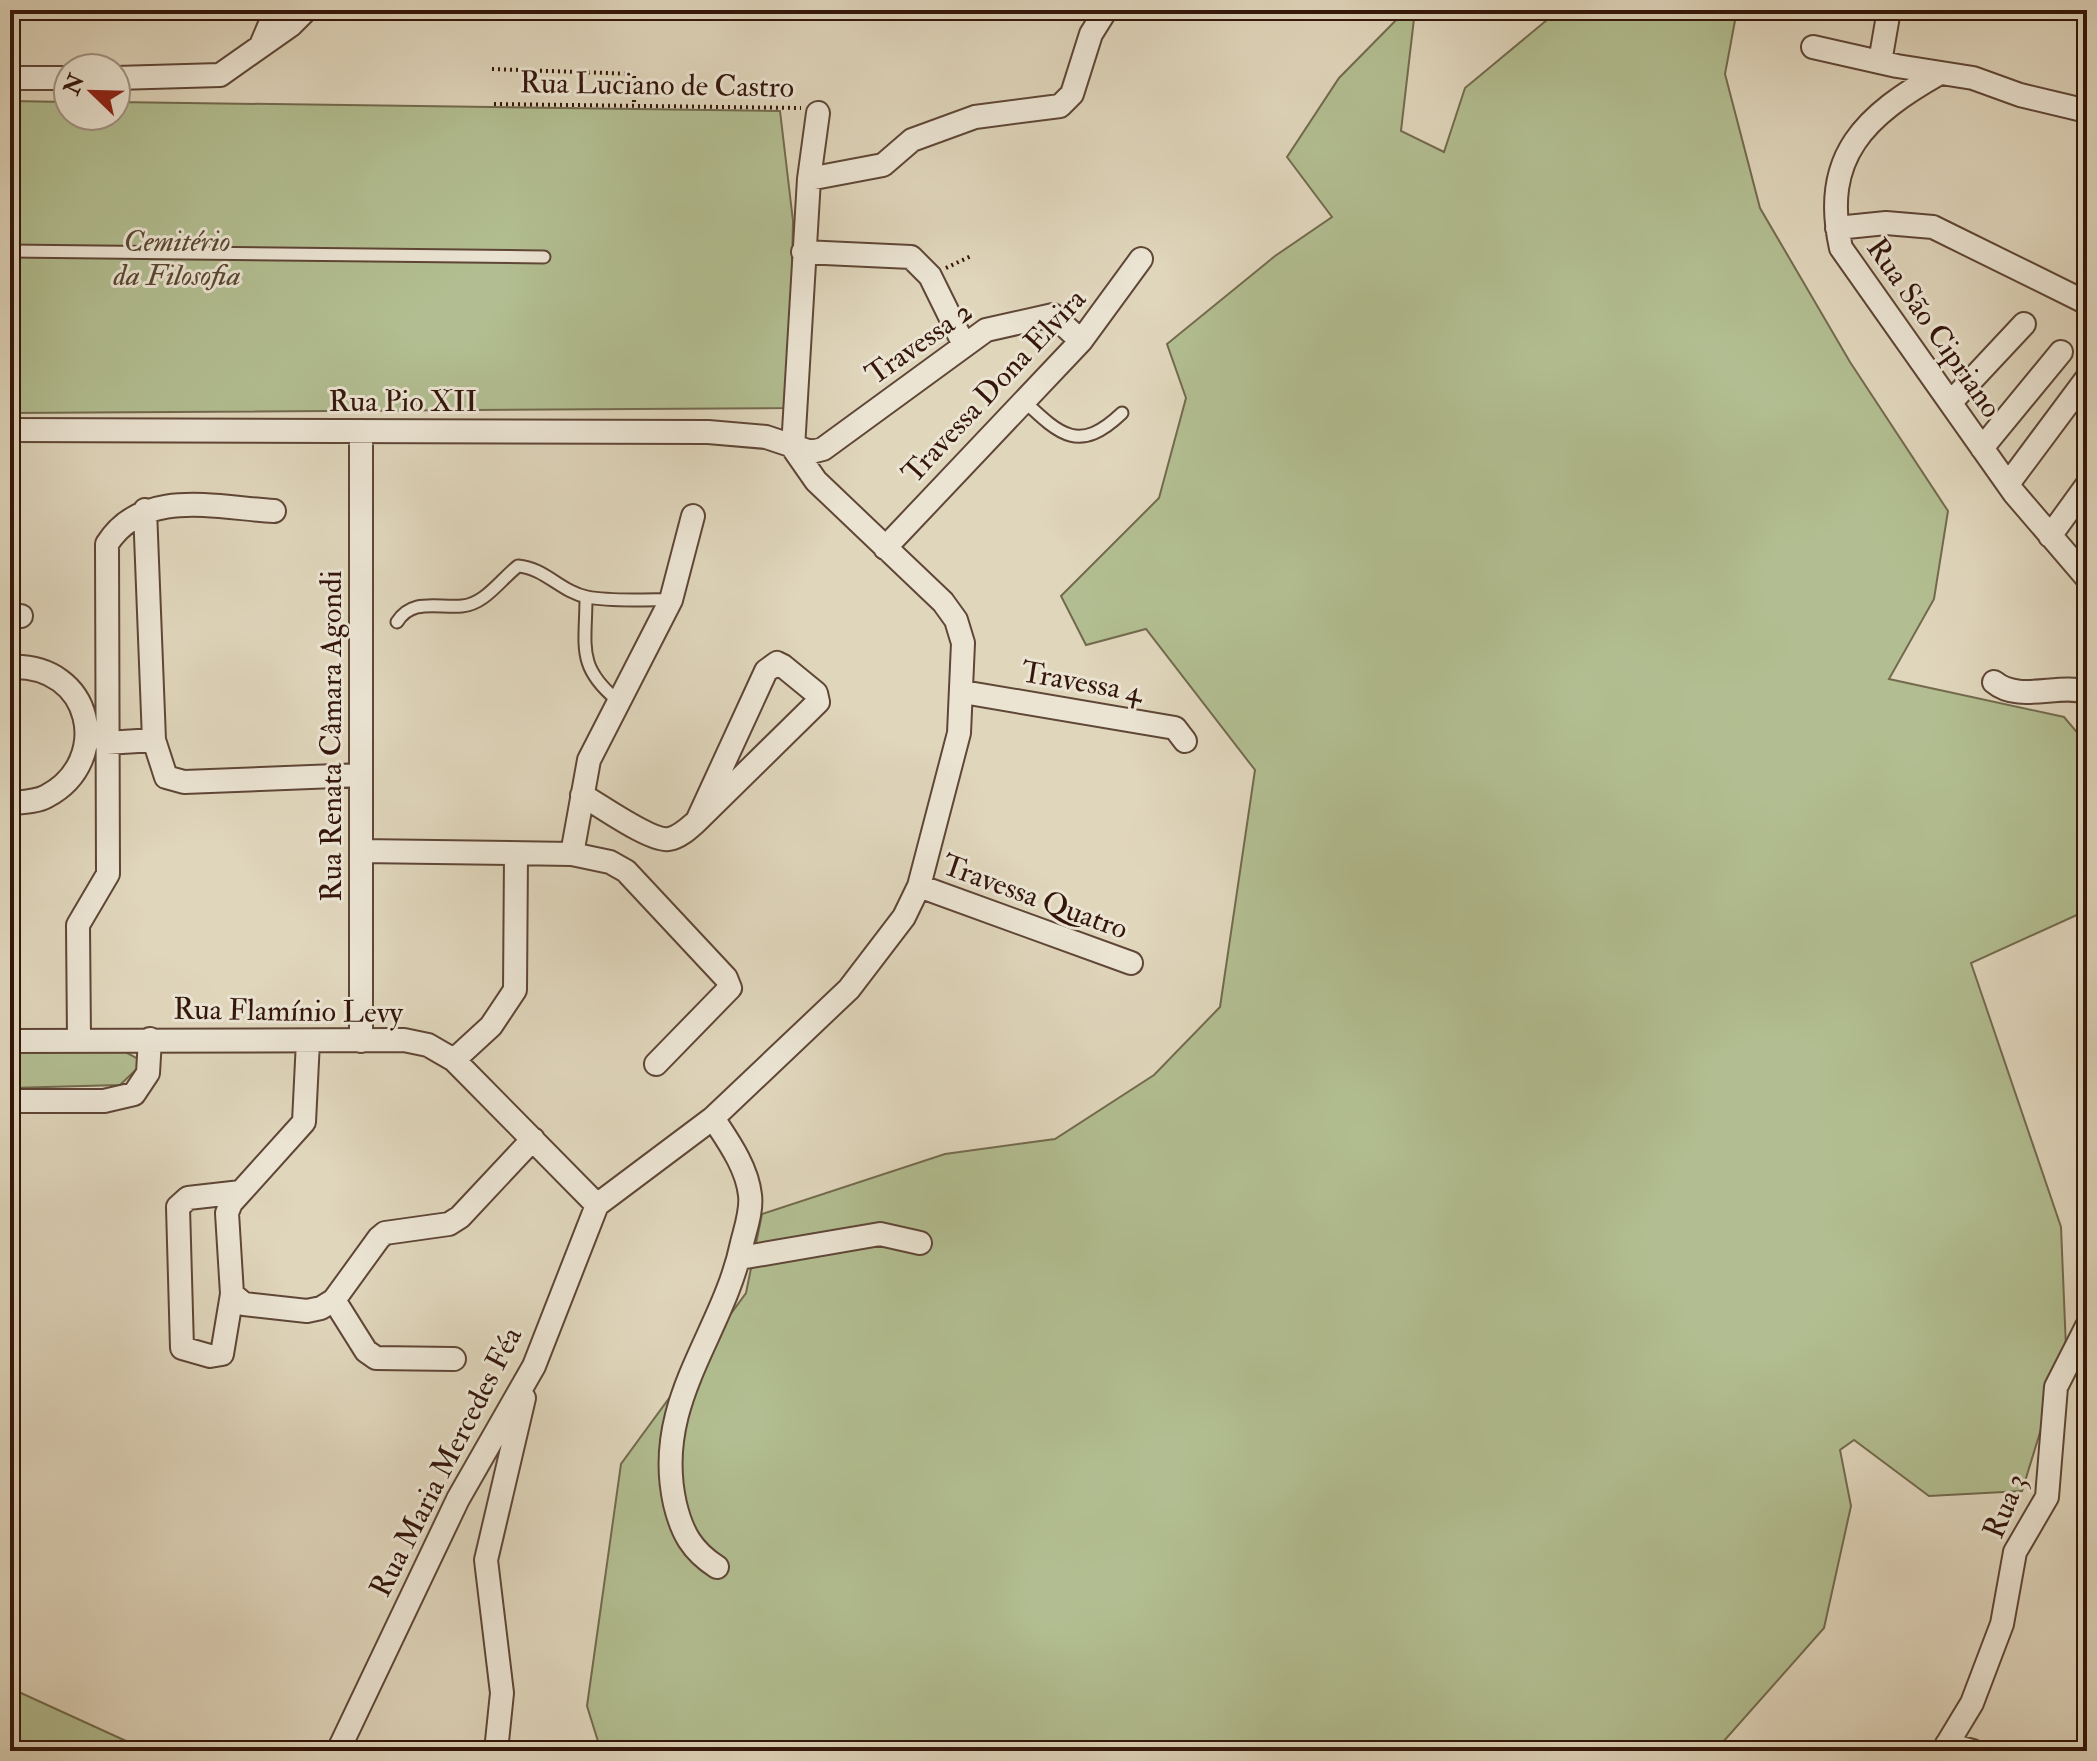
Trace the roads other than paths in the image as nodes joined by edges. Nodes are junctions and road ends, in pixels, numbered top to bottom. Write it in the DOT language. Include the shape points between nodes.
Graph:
graph roads {
  1 [pos="276,10"];
  2 [pos="306,10"];
  3 [pos="1106,10"];
  4 [pos="1889,10"];
  5 [pos="261,45"];
  6 [pos="1813,47"];
  7 [pos="1880,62"];
  8 [pos="1940,73"];
  9 [pos="10,78"];
  10 [pos="52,78"];
  11 [pos="132,78"];
  12 [pos="2087,111"];
  13 [pos="818,113"];
  14 [pos="809,179"];
  15 [pos="1837,228"];
  16 [pos="10,251"];
  17 [pos="803,252"];
  18 [pos="544,257"];
  19 [pos="1141,259"];
  20 [pos="2087,303"];
  21 [pos="2024,324"];
  22 [pos="1081,341"];
  23 [pos="964,345"];
  24 [pos="2061,352"];
  25 [pos="2087,378"];
  26 [pos="1023,400"];
  27 [pos="1951,402"];
  28 [pos="1122,413"];
  29 [pos="10,430"];
  30 [pos="361,431"];
  31 [pos="793,448"];
  32 [pos="1982,448"];
  33 [pos="2008,484"];
  34 [pos="2087,485"];
  35 [pos="145,510"];
  36 [pos="274,511"];
  37 [pos="693,516"];
  38 [pos="2050,536"];
  39 [pos="885,548"];
  40 [pos="2087,578"];
  41 [pos="586,597"];
  42 [pos="671,600"];
  43 [pos="397,622"];
  44 [pos="10,667"];
  45 [pos="1994,682"];
  46 [pos="963,692"];
  47 [pos="2087,692"];
  48 [pos="617,700"];
  49 [pos="154,740"];
  50 [pos="1185,741"];
  51 [pos="106,743"];
  52 [pos="361,775"];
  53 [pos="582,795"];
  54 [pos="10,803"];
  55 [pos="697,821"];
  56 [pos="361,851"];
  57 [pos="516,854"];
  58 [pos="572,854"];
  59 [pos="919,886"];
  60 [pos="1131,963"];
  61 [pos="79,1039"];
  62 [pos="150,1039"];
  63 [pos="10,1041"];
  64 [pos="308,1041"];
  65 [pos="361,1041"];
  66 [pos="454,1060"];
  67 [pos="656,1064"];
  68 [pos="10,1101"];
  69 [pos="713,1118"];
  70 [pos="533,1139"];
  71 [pos="241,1192"];
  72 [pos="597,1205"];
  73 [pos="920,1243"];
  74 [pos="740,1258"];
  75 [pos="232,1294"];
  76 [pos="334,1300"];
  77 [pos="2087,1326"];
  78 [pos="454,1359"];
  79 [pos="534,1366"];
  80 [pos="717,1567"];
  81 [pos="1945,1748"];
  82 [pos="338,1751"];
  83 [pos="496,1751"];
  84 [pos="1973,1751"];
  1 -- 5 [label="street"];
  2 -- 5 [label="street"];
  3 -- 14 [label="street" via="1091,34 1072,94 1060,106 975,117 912,140 883,165"];
  4 -- 7 [label="street"];
  5 -- 11 [label="street" via="220,75"];
  6 -- 7 [label="street"];
  7 -- 8 [label="street"];
  8 -- 12 [label="street"];
  8 -- 15 [label="street, Rua São Cipriano" via="1887,106 1855,137 1840,177 1834,209"];
  9 -- 10 [label="street"];
  13 -- 14 [label="street"];
  14 -- 17 [label="street"];
  15 -- 20 [label="street" via="1886,223 1933,227"];
  15 -- 27 [label="street, Rua São Cipriano" via="1846,256"];
  16 -- 18 [label="lane"];
  17 -- 23 [label="street" via="902,255 917,261 930,276"];
  17 -- 31 [label="street"];
  19 -- 22 [label="street, Travessa Dona Elvira"];
  21 -- 27 [label="street"];
  22 -- 23 [label="street, Travessa 2" via="1048,314 996,325"];
  22 -- 26 [label="street, Travessa Dona Elvira"];
  23 -- 31 [label="street, Travessa 2" via="834,443 811,452"];
  24 -- 32 [label="street"];
  25 -- 33 [label="street"];
  26 -- 28 [label="lane" via="1058,432 1073,436 1095,434"];
  26 -- 39 [label="street, Travessa Dona Elvira"];
  27 -- 32 [label="street, Rua São Cipriano"];
  29 -- 30 [label="street, Rua Pio XII"];
  30 -- 31 [label="street, Rua Pio XII" via="708,432 766,437"];
  30 -- 52 [label="street, Rua Renata Câmara Agondi"];
  31 -- 39 [label="street" via="816,481"];
  32 -- 33 [label="street, Rua São Cipriano"];
  33 -- 38 [label="street, Rua São Cipriano"];
  34 -- 38 [label="street"];
  35 -- 36 [label="street" via="163,504"];
  35 -- 49 [label="street"];
  35 -- 51 [label="street" via="117,527 107,544"];
  37 -- 42 [label="street"];
  38 -- 40 [label="street, Rua São Cipriano"];
  39 -- 46 [label="street" via="956,620 963,643"];
  41 -- 42 [label="lane"];
  41 -- 43 [label="lane" via="533,567 518,566 481,601 416,606 405,610"];
  41 -- 48 [label="lane" via="588,670"];
  42 -- 48 [label="street"];
  44 -- 54 [label="street" via="33,666 50,673 74,694 87,728 85,745 62,784 45,798"];
  45 -- 47 [label="street" via="2020,692"];
  46 -- 50 [label="street, Travessa 4" via="1175,728"];
  46 -- 59 [label="street" via="959,733"];
  48 -- 53 [label="street" via="589,760"];
  49 -- 51 [label="street"];
  49 -- 52 [label="street" via="166,777 184,782"];
  51 -- 61 [label="street" via="108,874 78,925"];
  52 -- 56 [label="street, Rua Renata Câmara Agondi"];
  53 -- 55 [label="street" via="668,840"];
  53 -- 58 [label="street"];
  55 -- 55 [label="street" via="766,671 777,663 783,666 816,693 818,702"];
  56 -- 57 [label="street"];
  56 -- 65 [label="street, Rua Renata Câmara Agondi"];
  57 -- 58 [label="street"];
  57 -- 66 [label="street" via="515,990 491,1026"];
  58 -- 67 [label="street" via="626,871 726,978 730,988"];
  59 -- 60 [label="street, Travessa Quatro"];
  59 -- 69 [label="street" via="904,917 849,989"];
  61 -- 62 [label="street, Rua Flamínio Levy"];
  61 -- 63 [label="street, Rua Flamínio Levy"];
  62 -- 64 [label="street, Rua Flamínio Levy"];
  62 -- 68 [label="street" via="148,1073 134,1094 104,1101"];
  64 -- 65 [label="street, Rua Flamínio Levy"];
  64 -- 71 [label="street" via="304,1122"];
  65 -- 66 [label="street, Rua Flamínio Levy" via="404,1040 428,1045"];
  66 -- 70 [label="street, Rua Flamínio Levy"];
  69 -- 72 [label="street"];
  69 -- 74 [label="street" via="733,1148 750,1195"];
  70 -- 72 [label="street, Rua Flamínio Levy"];
  70 -- 76 [label="street" via="449,1224 385,1233"];
  71 -- 75 [label="street" via="227,1213"];
  71 -- 75 [label="street" via="188,1198 178,1207 182,1348 222,1354"];
  72 -- 79 [label="street, Rua Maria Mercedes Féa"];
  73 -- 74 [label="street" via="880,1234"];
  74 -- 80 [label="street" via="682,1389 670,1454 683,1533 702,1558"];
  75 -- 76 [label="street" via="244,1304 307,1311"];
  76 -- 78 [label="street" via="376,1358"];
  77 -- 81 [label="street, Rua 3" via="2056,1387 2047,1497 2015,1552 2002,1624 1972,1703"];
  79 -- 82 [label="street, Rua Maria Mercedes Féa" via="458,1499"];
  79 -- 83 [label="street" via="486,1560 502,1693"];
  81 -- 84 [label="street"];
}
